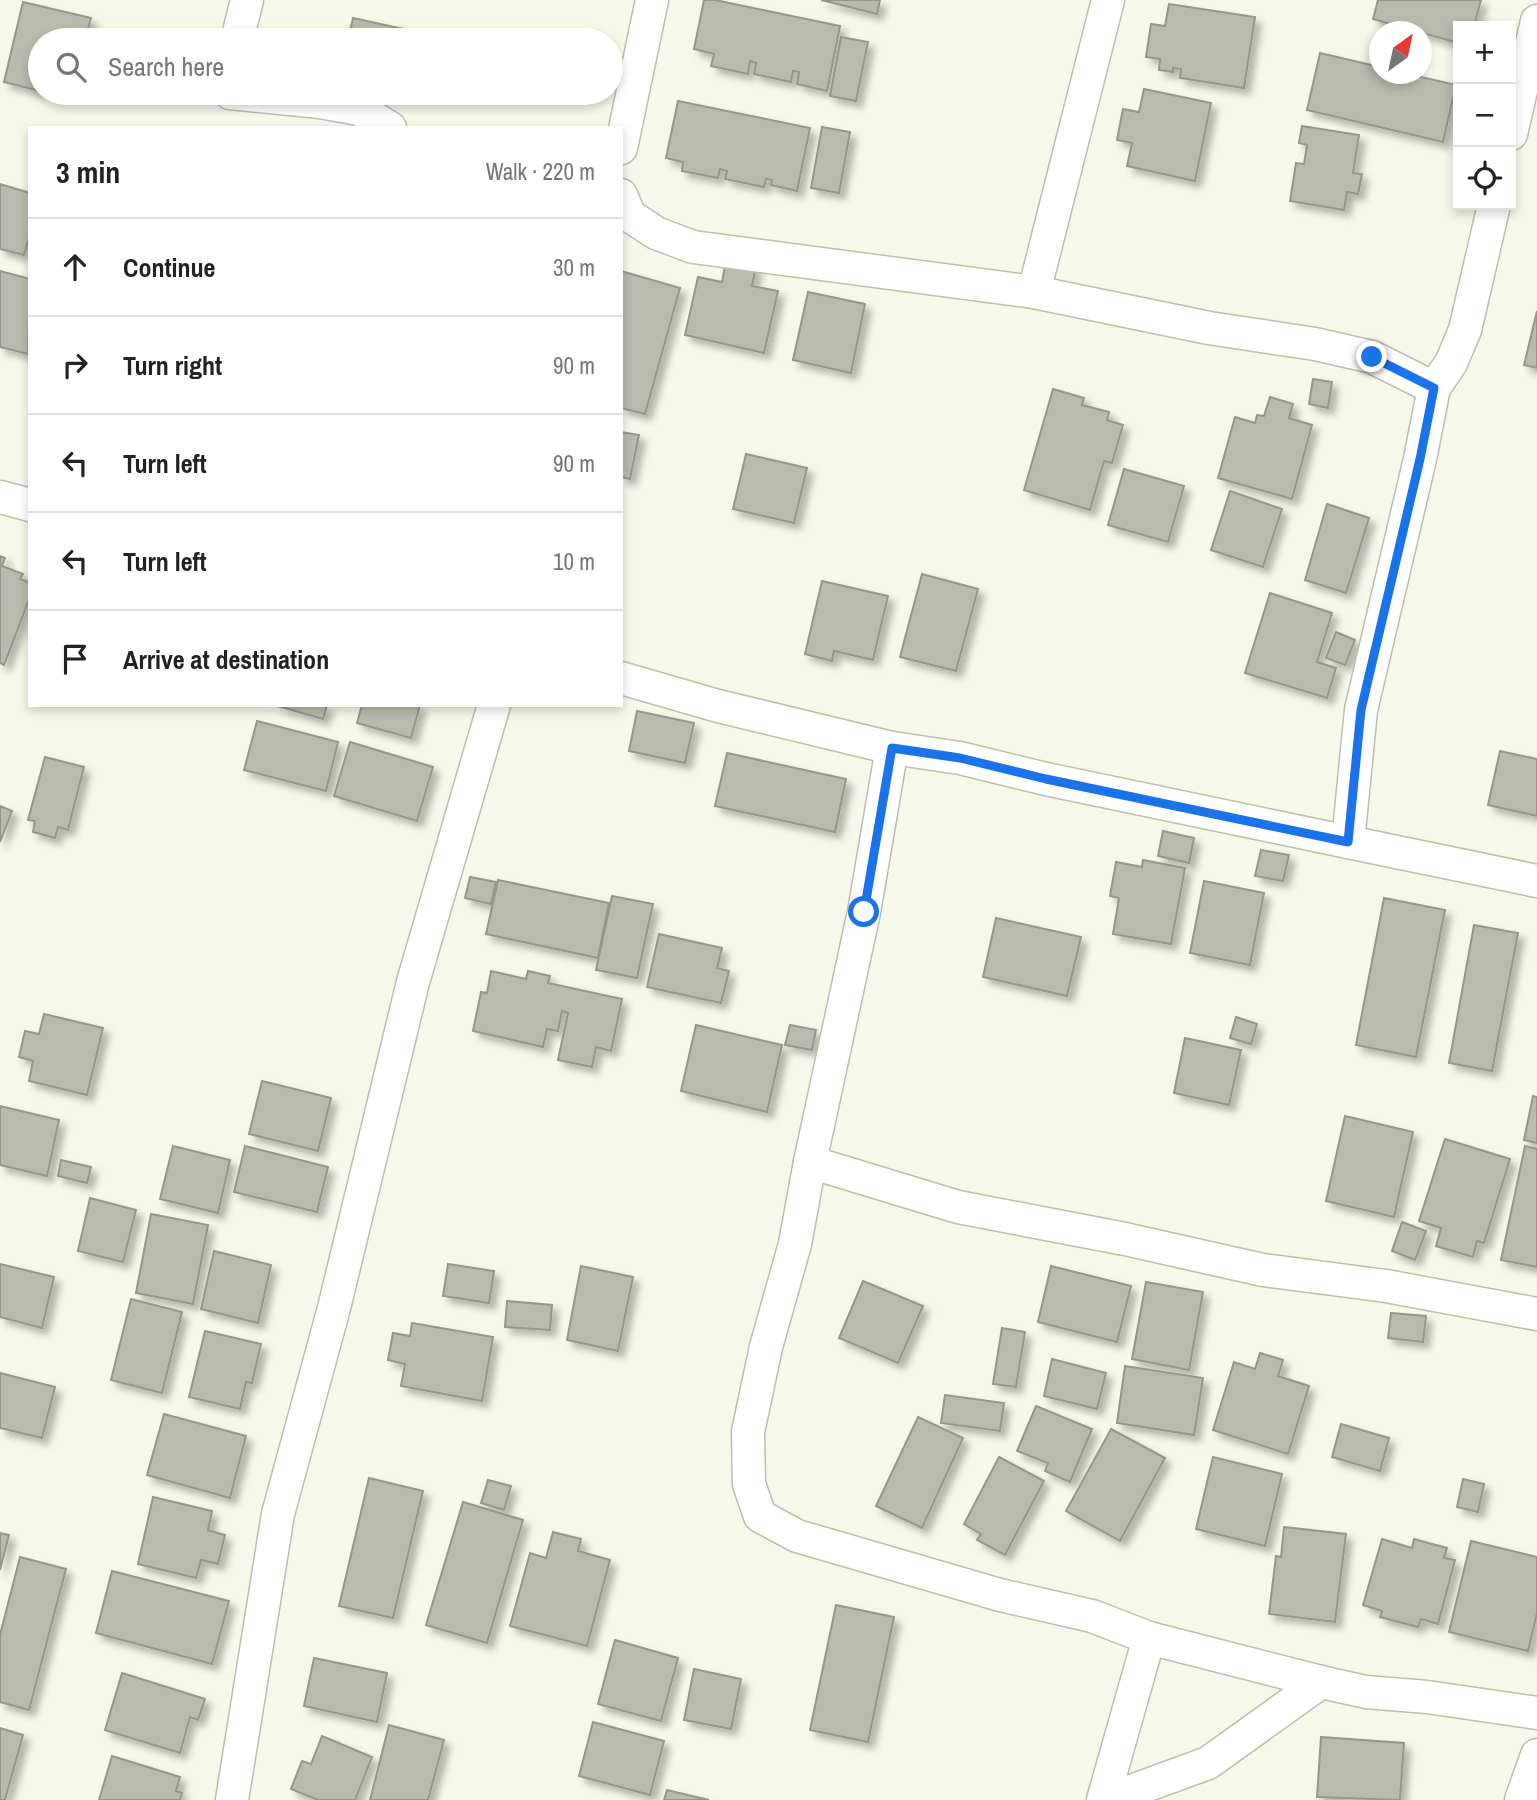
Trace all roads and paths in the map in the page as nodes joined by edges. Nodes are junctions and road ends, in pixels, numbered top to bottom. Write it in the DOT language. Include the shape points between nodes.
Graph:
graph roads {
  1 [pos="247,0"];
  2 [pos="652,0"];
  3 [pos="1108,0"];
  4 [pos="1537,21"];
  5 [pos="240,28"];
  6 [pos="337,105"];
  7 [pos="1516,112"];
  8 [pos="387,126"];
  9 [pos="623,138"];
  10 [pos="623,200"];
  11 [pos="1493,210"];
  12 [pos="1034,292"];
  13 [pos="1434,388"];
  14 [pos="0,497"];
  15 [pos="28,504"];
  16 [pos="623,679"];
  17 [pos="493,707"];
  18 [pos="892,748"];
  19 [pos="1348,842"];
  20 [pos="1537,881"];
  21 [pos="810,1162"];
  22 [pos="1537,1314"];
  23 [pos="1150,1638"];
  24 [pos="1321,1682"];
  25 [pos="1537,1713"];
  26 [pos="1537,1755"];
  27 [pos="232,1800"];
  28 [pos="1105,1800"];
  29 [pos="1521,1800"];
  1 -- 5 [label="street"];
  2 -- 9 [label="street"];
  3 -- 12 [label="street"];
  4 -- 7 [label="street"];
  6 -- 8 [label="street" via="359,109"];
  10 -- 12 [label="street" via="630,216 656,233 693,247"];
  11 -- 13 [label="street" via="1465,330"];
  12 -- 13 [label="street" via="1209,328 1327,346 1372,357"];
  13 -- 19 [label="street" via="1361,710"];
  14 -- 15 [label="street"];
  16 -- 18 [label="street"];
  17 -- 27 [label="street" via="413,982 334,1308 278,1514"];
  18 -- 19 [label="street" via="960,758"];
  18 -- 21 [label="street" via="864,912"];
  19 -- 20 [label="street"];
  21 -- 22 [label="street" via="958,1207 1264,1270 1386,1286"];
  21 -- 23 [label="street" via="795,1244 748,1432 750,1484 760,1516 797,1536 1000,1595 1092,1616"];
  23 -- 24 [label="street"];
  23 -- 28 [label="street"];
  24 -- 25 [label="street" via="1366,1692"];
  24 -- 28 [label="street" via="1208,1763"];
  26 -- 29 [label="street"];
}
